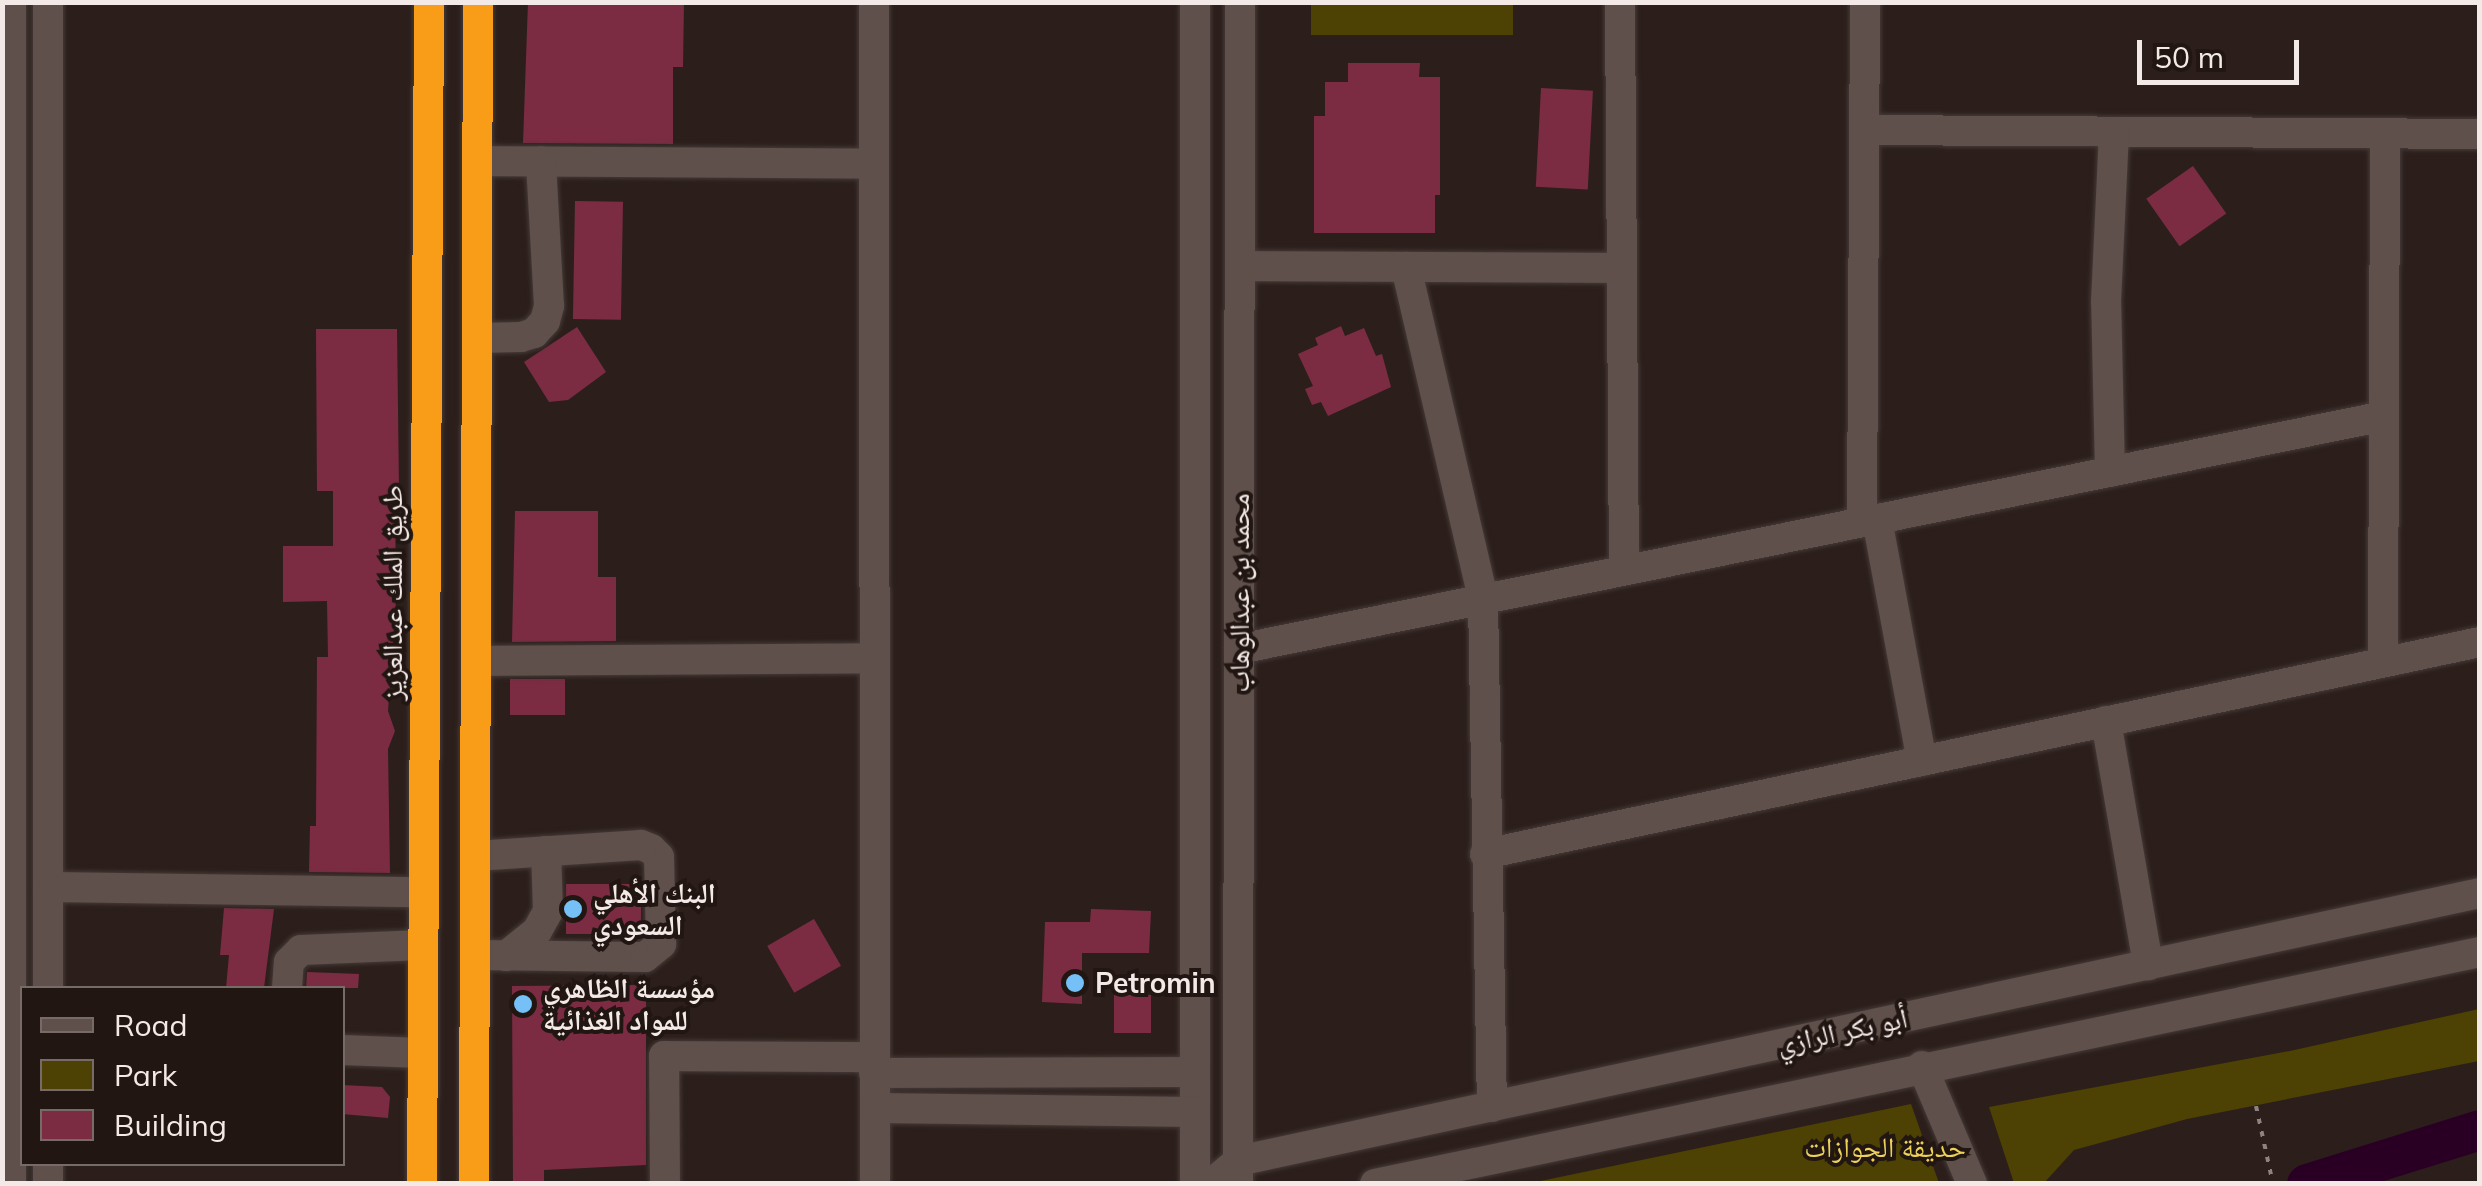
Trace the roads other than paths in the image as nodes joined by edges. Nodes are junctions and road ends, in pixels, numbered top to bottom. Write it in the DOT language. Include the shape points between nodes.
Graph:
graph roads {
  1 [pos="12,2"];
  2 [pos="48,2"];
  3 [pos="429,2"];
  4 [pos="478,2"];
  5 [pos="874,2"];
  6 [pos="1195,2"];
  7 [pos="1240,2"];
  8 [pos="1620,2"];
  9 [pos="1864,2"];
  10 [pos="1864,130"];
  11 [pos="2114,132"];
  12 [pos="2385,133"];
  13 [pos="2480,134"];
  14 [pos="478,161"];
  15 [pos="541,161"];
  16 [pos="873,164"];
  17 [pos="1240,266"];
  18 [pos="1406,267"];
  19 [pos="1622,268"];
  20 [pos="478,338"];
  21 [pos="2384,416"];
  22 [pos="2110,472"];
  23 [pos="1870,521"];
  24 [pos="1624,570"];
  25 [pos="1482,599"];
  26 [pos="2480,642"];
  27 [pos="1239,648"];
  28 [pos="872,658"];
  29 [pos="476,661"];
  30 [pos="2383,662"];
  31 [pos="2106,722"];
  32 [pos="1922,761"];
  33 [pos="546,852"];
  34 [pos="1485,854"];
  35 [pos="475,856"];
  36 [pos="48,887"];
  37 [pos="422,892"];
  38 [pos="2480,893"];
  39 [pos="422,945"];
  40 [pos="2480,952"];
  41 [pos="475,956"];
  42 [pos="506,956"];
  43 [pos="2148,965"];
  44 [pos="48,986"];
  45 [pos="287,986"];
  46 [pos="345,1050"];
  47 [pos="422,1052"];
  48 [pos="874,1065"];
  49 [pos="1922,1066"];
  50 [pos="1195,1072"];
  51 [pos="1492,1107"];
  52 [pos="874,1108"];
  53 [pos="1195,1112"];
  54 [pos="1238,1172"];
  55 [pos="11,1184"];
  56 [pos="422,1184"];
  57 [pos="474,1184"];
  58 [pos="665,1184"];
  59 [pos="875,1184"];
  60 [pos="1195,1184"];
  61 [pos="1211,1184"];
  62 [pos="1375,1184"];
  63 [pos="1972,1184"];
  1 -- 55 [label="street"];
  2 -- 36 [label="street"];
  3 -- 37 [label="highway, طريق الملك عبدالعزيز"];
  4 -- 14 [label="highway"];
  5 -- 16 [label="street"];
  6 -- 50 [label="street, محمد بن عبدالوهاب"];
  7 -- 17 [label="street, محمد بن عبدالوهاب"];
  8 -- 19 [label="street"];
  9 -- 10 [label="street"];
  10 -- 11 [label="street"];
  10 -- 23 [label="street"];
  11 -- 12 [label="street"];
  11 -- 22 [label="street" via="2106,302"];
  12 -- 13 [label="street"];
  12 -- 21 [label="street"];
  14 -- 15 [label="street"];
  14 -- 20 [label="highway"];
  15 -- 16 [label="street"];
  15 -- 20 [label="street" via="545,321 521,337"];
  16 -- 28 [label="street"];
  17 -- 18 [label="street"];
  17 -- 27 [label="street, محمد بن عبدالوهاب"];
  18 -- 19 [label="street"];
  18 -- 25 [label="street"];
  19 -- 24 [label="street"];
  20 -- 29 [label="highway"];
  21 -- 22 [label="street"];
  21 -- 30 [label="street"];
  22 -- 23 [label="street"];
  23 -- 24 [label="street"];
  23 -- 32 [label="street"];
  24 -- 25 [label="street"];
  25 -- 27 [label="street"];
  25 -- 34 [label="street"];
  26 -- 30 [label="street"];
  27 -- 54 [label="street, محمد بن عبدالوهاب"];
  28 -- 29 [label="street"];
  28 -- 48 [label="street"];
  29 -- 35 [label="highway"];
  30 -- 31 [label="street"];
  31 -- 32 [label="street"];
  31 -- 43 [label="street"];
  32 -- 34 [label="street"];
  33 -- 35 [label="street"];
  33 -- 42 [label="street" via="548,911"];
  33 -- 42 [label="street" via="641,845 652,850 660,857 661,944 645,957"];
  34 -- 51 [label="street"];
  35 -- 41 [label="highway"];
  36 -- 37 [label="street"];
  36 -- 44 [label="street"];
  37 -- 39 [label="highway, طريق الملك عبدالعزيز"];
  38 -- 43 [label="street, أبو بكر الرازي"];
  39 -- 45 [label="street" via="301,950 290,962"];
  39 -- 47 [label="highway, طريق الملك عبدالعزيز"];
  40 -- 49 [label="street, أبو بكر الرازي"];
  41 -- 42 [label="street"];
  41 -- 57 [label="highway"];
  43 -- 51 [label="street, أبو بكر الرازي"];
  46 -- 47 [label="street"];
  47 -- 56 [label="highway, طريق الملك عبدالعزيز"];
  48 -- 50 [label="street"];
  48 -- 52 [label="street"];
  48 -- 58 [label="street" via="664,1056"];
  49 -- 62 [label="street, أبو بكر الرازي"];
  49 -- 63 [label="street"];
  50 -- 53 [label="street, محمد بن عبدالوهاب"];
  51 -- 54 [label="street, أبو بكر الرازي"];
  52 -- 53 [label="street"];
  52 -- 59 [label="street"];
  53 -- 60 [label="street, محمد بن عبدالوهاب"];
  54 -- 61 [label="street, أبو بكر الرازي"];
}
